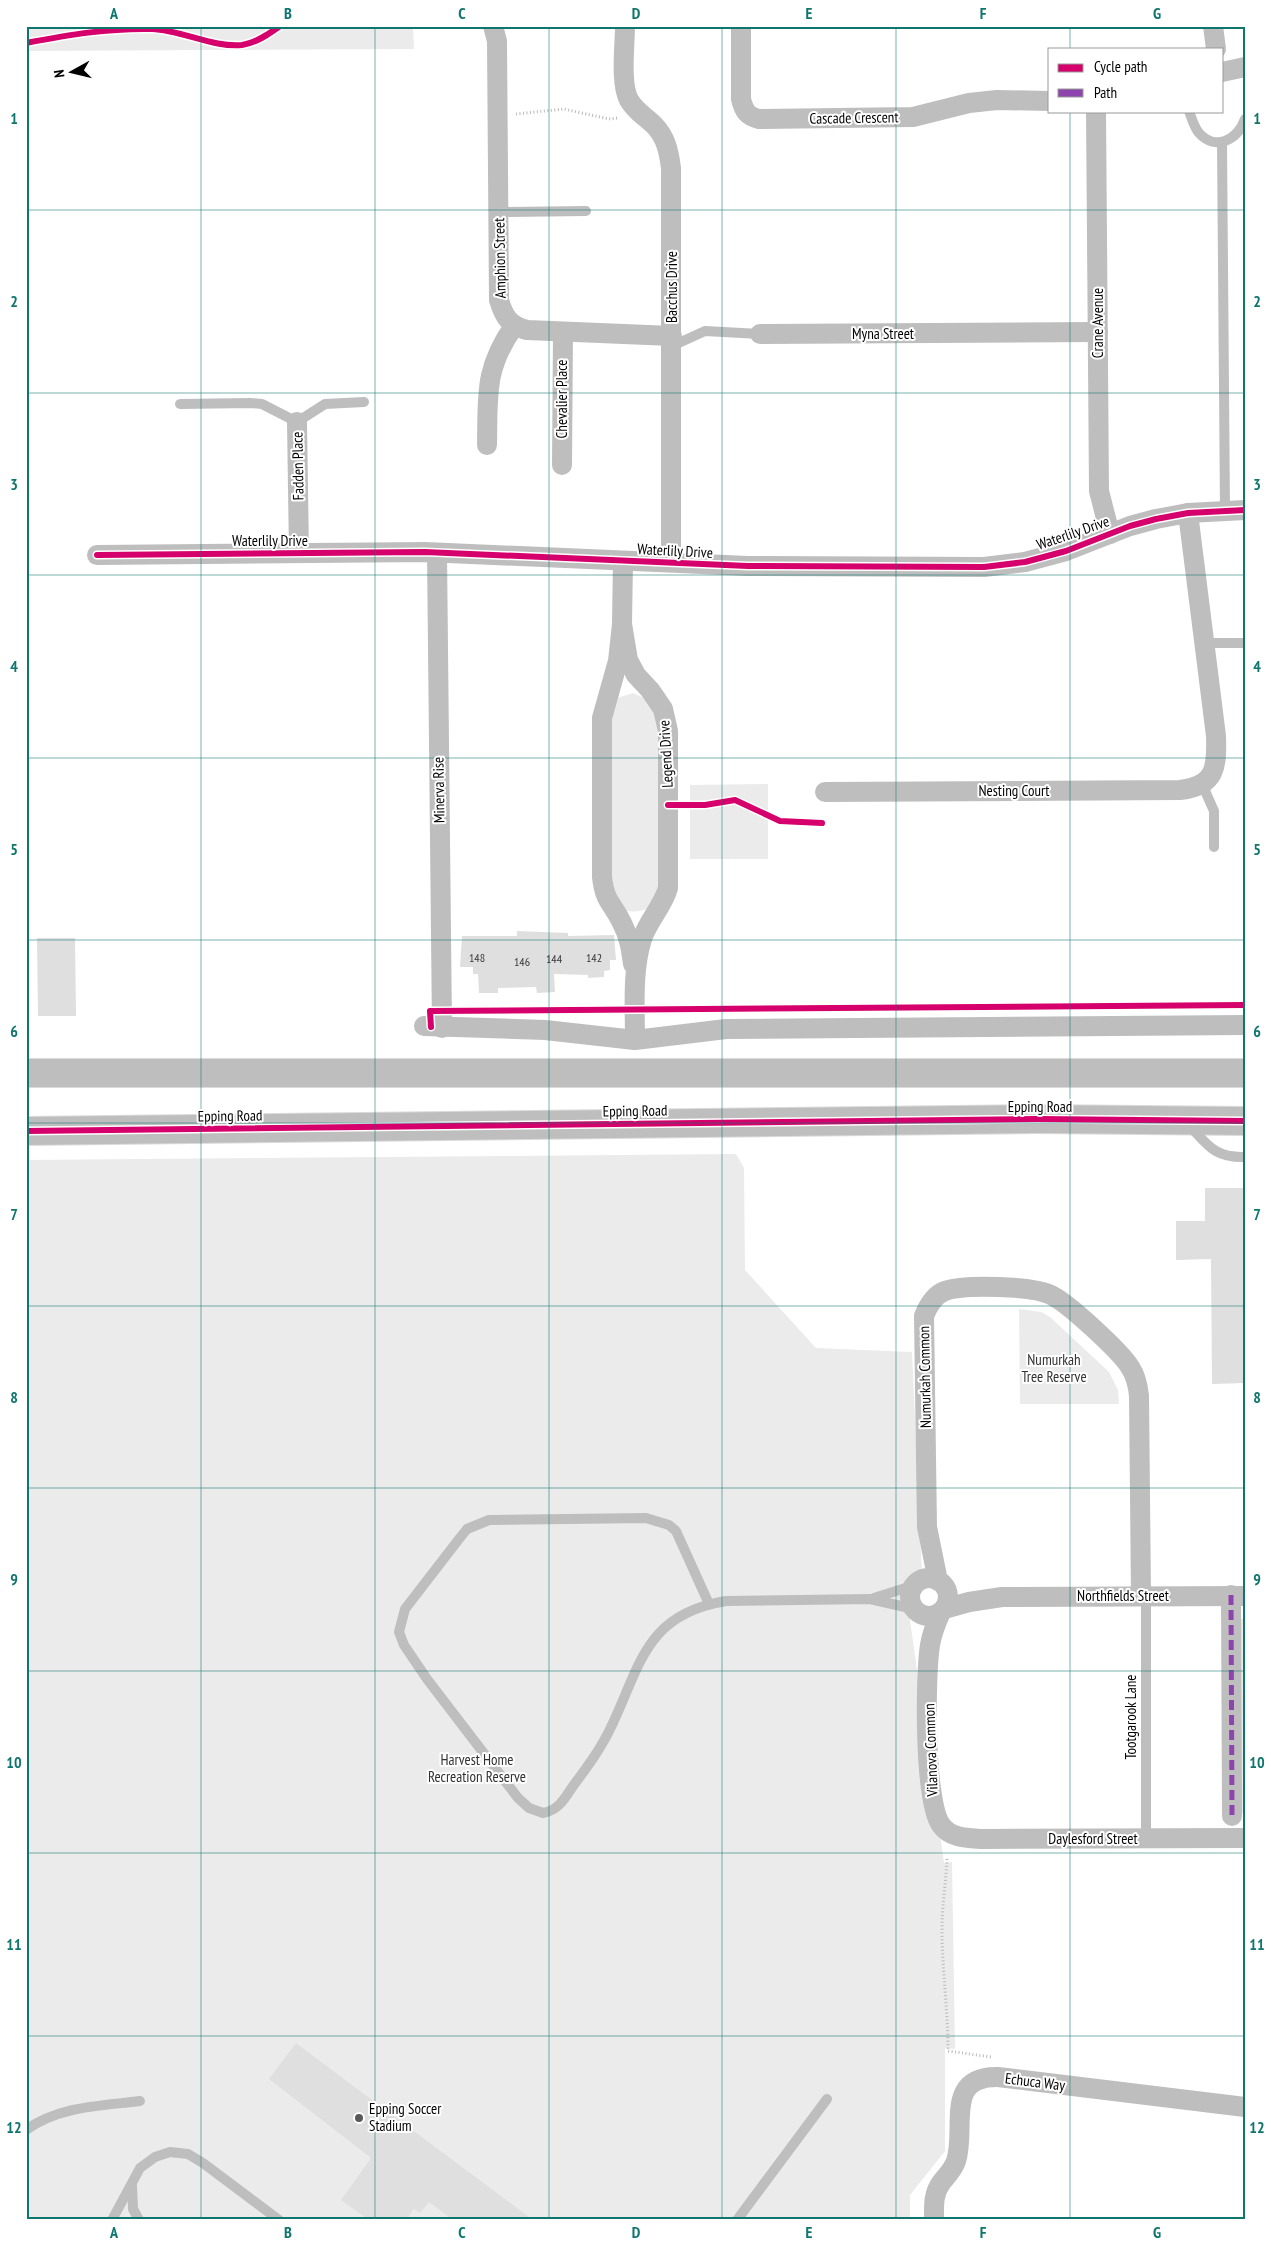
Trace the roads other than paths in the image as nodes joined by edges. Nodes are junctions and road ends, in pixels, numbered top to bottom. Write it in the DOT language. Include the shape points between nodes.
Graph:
graph roads {
  1 [pos="493,26"];
  2 [pos="624,26"];
  3 [pos="741,26"];
  4 [pos="1213,26"];
  5 [pos="1216,48"];
  6 [pos="1245,67"];
  7 [pos="1224,69"];
  8 [pos="1048,101"];
  9 [pos="1096,112"];
  10 [pos="1189,112"];
  11 [pos="1245,119"];
  12 [pos="1222,143"];
  13 [pos="586,211"];
  14 [pos="499,212"];
  15 [pos="514,326"];
  16 [pos="563,332"];
  17 [pos="1098,332"];
  18 [pos="760,334"];
  19 [pos="672,341"];
  20 [pos="364,402"];
  21 [pos="180,404"];
  22 [pos="297,422"];
  23 [pos="487,445"];
  24 [pos="562,465"];
  25 [pos="1235,510"];
  26 [pos="1188,513"];
  27 [pos="1110,534"];
  28 [pos="299,553"];
  29 [pos="437,553"];
  30 [pos="97,554"];
  31 [pos="623,561"];
  32 [pos="671,562"];
  33 [pos="622,624"];
  34 [pos="1204,643"];
  35 [pos="1245,643"];
  36 [pos="650,690"];
  37 [pos="609,693"];
  38 [pos="1202,784"];
  39 [pos="825,792"];
  40 [pos="1214,847"];
  41 [pos="611,907"];
  42 [pos="657,908"];
  43 [pos="635,978"];
  44 [pos="1245,1025"];
  45 [pos="635,1040"];
  46 [pos="26,1073"];
  47 [pos="1245,1073"];
  48 [pos="1185,1121"];
  49 [pos="1245,1121"];
  50 [pos="26,1131"];
  51 [pos="1245,1157"];
  52 [pos="929,1583"];
  53 [pos="1143,1596"];
  54 [pos="1238,1596"];
  55 [pos="1002,1597"];
  56 [pos="870,1599"];
  57 [pos="709,1604"];
  58 [pos="916,1611"];
  59 [pos="942,1611"];
  60 [pos="928,1670"];
  61 [pos="1232,1816"];
  62 [pos="944,1828"];
  63 [pos="1146,1838"];
  64 [pos="1245,1838"];
  65 [pos="827,2099"];
  66 [pos="140,2101"];
  67 [pos="1245,2107"];
  68 [pos="26,2130"];
  69 [pos="132,2182"];
  70 [pos="112,2220"];
  71 [pos="139,2220"];
  72 [pos="279,2220"];
  73 [pos="737,2220"];
  74 [pos="934,2220"];
  1 -- 14 [label="street, Amphion Street" via="497,41"];
  2 -- 19 [label="street, Bacchus Drive" via="626,87 633,107 661,133 670,154"];
  3 -- 8 [label="street, Cascade Crescent" via="741,99 750,116 759,119 912,117 997,100"];
  4 -- 5 [label="street"];
  6 -- 7 [label="street"];
  9 -- 17 [label="street, Crane Avenue"];
  10 -- 12 [label="lane" via="1200,134"];
  11 -- 12 [label="lane" via="1241,130"];
  12 -- 25 [label="lane"];
  13 -- 14 [label="lane"];
  14 -- 15 [label="street, Amphion Street" via="499,300 504,315"];
  15 -- 16 [label="street"];
  15 -- 23 [label="street" via="500,346 488,384"];
  16 -- 19 [label="street"];
  16 -- 24 [label="street, Chevalier Place"];
  17 -- 18 [label="street, Myna Street"];
  17 -- 27 [label="street, Crane Avenue" via="1099,491"];
  18 -- 19 [label="lane, Myna Street" via="705,330"];
  19 -- 32 [label="street, Bacchus Drive"];
  20 -- 22 [label="lane, Fadden Place" via="325,404"];
  21 -- 22 [label="lane" via="262,404"];
  22 -- 28 [label="street, Fadden Place"];
  25 -- 26 [label="street, Waterlily Drive"];
  26 -- 27 [label="street, Waterlily Drive" via="1156,519"];
  26 -- 34 [label="street"];
  27 -- 32 [label="street, Waterlily Drive" via="1024,562 984,567 748,566"];
  28 -- 29 [label="street, Waterlily Drive"];
  28 -- 30 [label="street, Waterlily Drive"];
  29 -- 31 [label="street, Waterlily Drive"];
  29 -- 45 [label="street, Minerva Rise" via="433,1027 545,1030"];
  31 -- 32 [label="street, Waterlily Drive"];
  31 -- 33 [label="street, Legend Drive"];
  33 -- 36 [label="street, Legend Drive" via="628,660"];
  33 -- 37 [label="street, Legend Drive" via="618,661"];
  34 -- 35 [label="lane"];
  34 -- 38 [label="street" via="1217,757 1214,771"];
  36 -- 37 [label="street" via="633,686"];
  36 -- 42 [label="street, Legend Drive" via="663,709 668,731 668,880 666,896"];
  37 -- 41 [label="street, Legend Drive" via="602,718 602,877 604,895"];
  38 -- 39 [label="street, Nesting Court" via="1180,790"];
  38 -- 40 [label="lane" via="1214,811"];
  41 -- 42 [label="street" via="629,917 642,916"];
  41 -- 43 [label="street, Legend Drive" via="622,921 630,942"];
  42 -- 43 [label="street, Legend Drive" via="641,941"];
  43 -- 45 [label="street, Legend Drive"];
  44 -- 45 [label="street" via="726,1029"];
  46 -- 47 [label="main road"];
  48 -- 49 [label="main road, Epping Road"];
  48 -- 50 [label="main road, Epping Road" via="1037,1119"];
  48 -- 51 [label="lane" via="1220,1155"];
  52 -- 53 [label="street, Numurkah Common" via="924,1328 927,1308 946,1290 1023,1288 1050,1294 1066,1305 1120,1354 1135,1376 1139,1396"];
  52 -- 55 [label="street, Northfields Street"];
  52 -- 56 [label="lane"];
  52 -- 58 [label="street" via="910,1597"];
  52 -- 59 [label="street" via="948,1600"];
  53 -- 54 [label="street, Northfields Street"];
  53 -- 55 [label="street, Northfields Street"];
  53 -- 63 [label="lane, Tootgarook Lane"];
  54 -- 61 [label="street"];
  55 -- 59 [label="street, Northfields Street" via="969,1602"];
  56 -- 57 [label="lane"];
  56 -- 58 [label="lane"];
  57 -- 57 [label="lane" via="680,1617 651,1643 630,1679 601,1748 558,1806 543,1812 529,1808 518,1798 428,1679 404,1645 399,1632 405,1609 459,1539 468,1529 490,1520 638,1518 660,1521 676,1531"];
  58 -- 59 [label="street" via="929,1616"];
  58 -- 60 [label="street, Vilanova Common"];
  59 -- 60 [label="street, Vilanova Common" via="930,1646"];
  60 -- 62 [label="street, Vilanova Common" via="930,1790 936,1816"];
  62 -- 63 [label="street, Daylesford Street" via="958,1837 983,1839"];
  63 -- 64 [label="street, Daylesford Street"];
  65 -- 73 [label="lane"];
  66 -- 68 [label="lane" via="59,2113 39,2120"];
  67 -- 74 [label="street, Echuca Way" via="998,2077 979,2079 966,2090 961,2100 959,2151 951,2172 935,2193"];
  69 -- 70 [label="lane"];
  69 -- 71 [label="lane" via="133,2208"];
  69 -- 72 [label="lane" via="140,2168 154,2157 170,2152 188,2154"];
}
